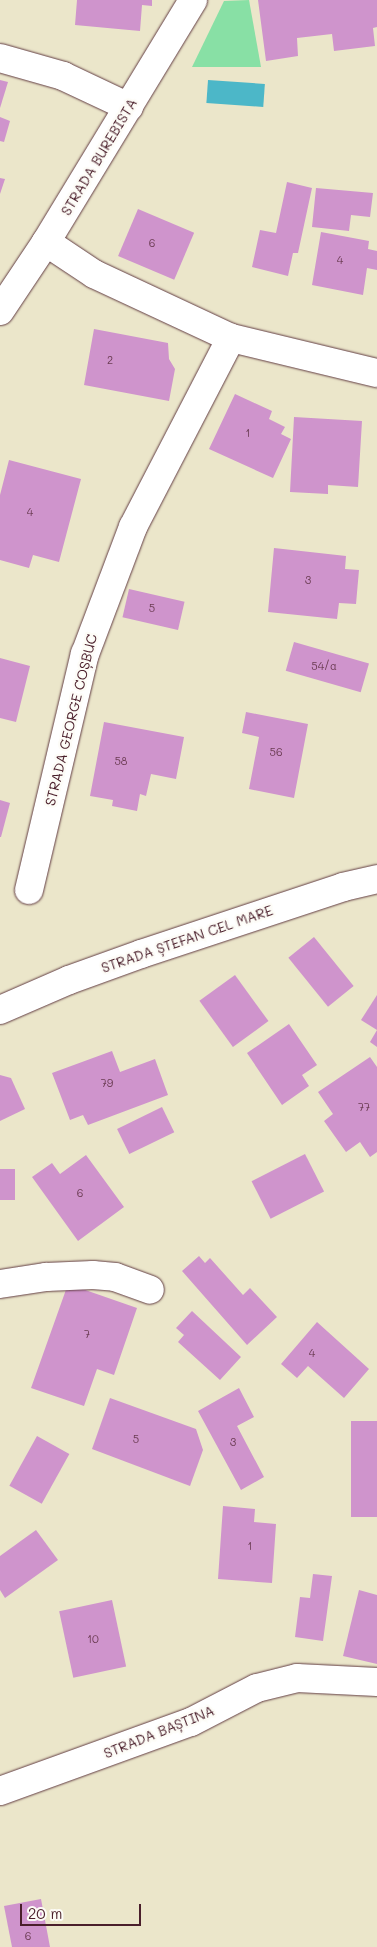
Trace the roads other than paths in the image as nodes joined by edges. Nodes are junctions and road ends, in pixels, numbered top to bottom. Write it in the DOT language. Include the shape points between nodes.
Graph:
graph roads {
  1 [pos="194,0"];
  2 [pos="0,58"];
  3 [pos="129,107"];
  4 [pos="46,242"];
  5 [pos="0,311"];
  6 [pos="232,338"];
  7 [pos="377,373"];
  8 [pos="377,879"];
  9 [pos="29,890"];
  10 [pos="0,1010"];
  11 [pos="0,1284"];
  12 [pos="150,1290"];
  13 [pos="377,1682"];
  14 [pos="0,1791"];
  1 -- 3 [label="street, STRADA BUREBISTA"];
  2 -- 3 [label="street" via="63,76"];
  3 -- 4 [label="street, STRADA BUREBISTA"];
  4 -- 5 [label="street, STRADA BUREBISTA"];
  4 -- 6 [label="street" via="94,274"];
  6 -- 7 [label="street"];
  6 -- 9 [label="street, STRADA GEORGE COȘBUC" via="133,527 85,654"];
  8 -- 10 [label="street, STRADA ȘTEFAN CEL MARE" via="343,886 141,954"];
  11 -- 12 [label="street" via="46,1277 93,1275 115,1277"];
  13 -- 14 [label="street, STRADA BAȘTINA" via="297,1678 257,1688 191,1722"];
}
